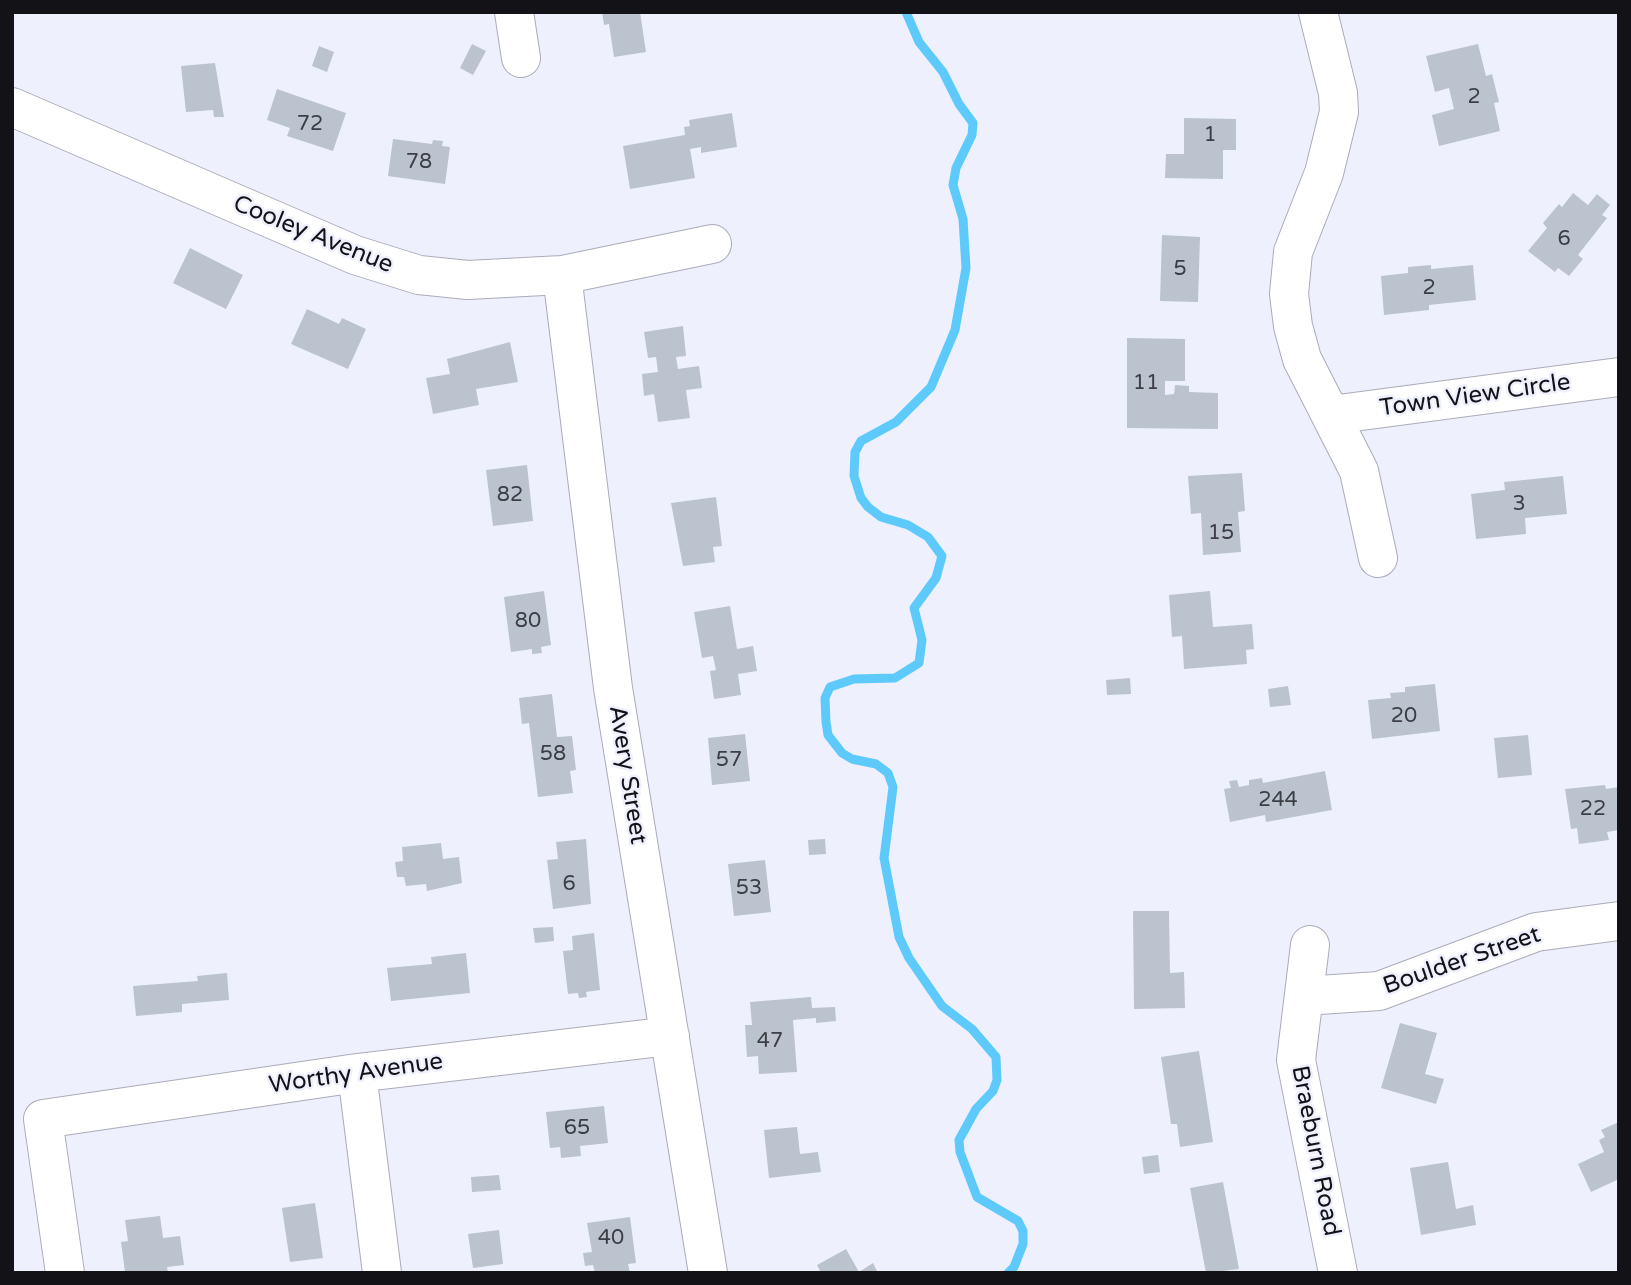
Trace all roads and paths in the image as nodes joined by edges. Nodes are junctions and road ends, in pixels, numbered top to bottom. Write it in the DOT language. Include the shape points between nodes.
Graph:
graph roads {
  1 [pos="514,12"];
  2 [pos="1318,12"];
  3 [pos="521,58"];
  4 [pos="12,107"];
  5 [pos="712,244"];
  6 [pos="562,275"];
  7 [pos="1619,377"];
  8 [pos="1331,415"];
  9 [pos="1378,558"];
  10 [pos="1619,921"];
  11 [pos="1310,945"];
  12 [pos="1304,996"];
  13 [pos="670,1036"];
  14 [pos="357,1073"];
  15 [pos="65,1273"];
  16 [pos="382,1273"];
  17 [pos="708,1273"];
  18 [pos="1338,1273"];
  1 -- 3 [label="street"];
  2 -- 8 [label="street" via="1339,112 1324,173 1293,252 1289,294 1296,341"];
  4 -- 6 [label="street, Cooley Avenue" via="388,267 450,279"];
  5 -- 6 [label="street, Cooley Avenue"];
  6 -- 13 [label="street, Avery Street" via="613,688"];
  7 -- 8 [label="street, Town View Circle"];
  8 -- 9 [label="street" via="1364,488"];
  10 -- 12 [label="street, Boulder Street" via="1536,932 1379,991"];
  11 -- 12 [label="street, Braeburn Road"];
  12 -- 18 [label="street, Braeburn Road" via="1296,1060"];
  13 -- 14 [label="street, Worthy Avenue"];
  13 -- 17 [label="street, Avery Street"];
  14 -- 15 [label="street, Worthy Avenue" via="43,1119"];
  14 -- 16 [label="street"];
}
